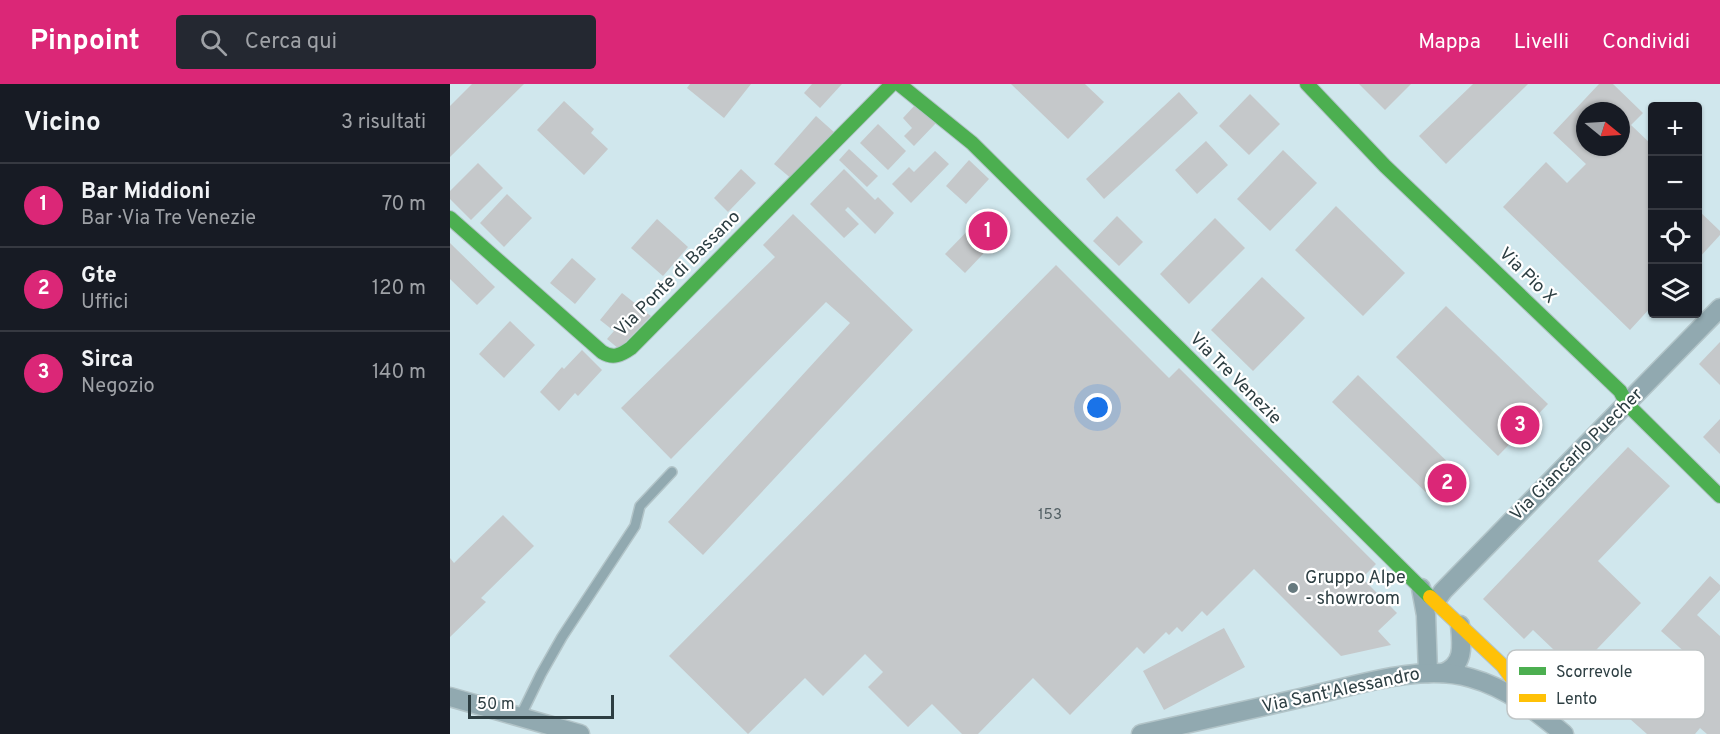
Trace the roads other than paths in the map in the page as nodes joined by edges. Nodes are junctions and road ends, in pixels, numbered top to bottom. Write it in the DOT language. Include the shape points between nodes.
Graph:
graph roads {
  1 [pos="891,84"];
  2 [pos="898,84"];
  3 [pos="1307,84"];
  4 [pos="450,218"];
  5 [pos="1720,308"];
  6 [pos="1627,404"];
  7 [pos="672,472"];
  8 [pos="1720,496"];
  9 [pos="1421,588"];
  10 [pos="1435,602"];
  11 [pos="1460,625"];
  12 [pos="1507,671"];
  13 [pos="1435,673"];
  14 [pos="1507,695"];
  15 [pos="450,697"];
  16 [pos="520,717"];
  17 [pos="1546,719"];
  18 [pos="580,734"];
  19 [pos="1141,734"];
  20 [pos="1564,734"];
  1 -- 4 [label="street, Via Ponte di Bassano" via="632,348 618,356 602,352"];
  2 -- 9 [label="street, Via Tre Venezie" via="972,143"];
  3 -- 6 [label="street, Via Pio X" via="1385,166 1620,391"];
  5 -- 6 [label="street, Via Giancarlo Puecher"];
  6 -- 8 [label="street, Via Pio X"];
  6 -- 10 [label="street, Via Giancarlo Puecher"];
  7 -- 16 [label="lane" via="640,506 635,526 562,637"];
  9 -- 10 [label="street, Via Tre Venezie"];
  9 -- 13 [label="street"];
  10 -- 11 [label="street, Via Tre Venezie"];
  11 -- 12 [label="street, Via Tre Venezie"];
  11 -- 13 [label="street" via="1461,656 1455,666"];
  13 -- 14 [label="street, Via Sant'Alessandro" via="1471,678"];
  13 -- 19 [label="street, Via Sant'Alessandro" via="1362,684"];
  15 -- 16 [label="street"];
  16 -- 18 [label="street"];
  17 -- 20 [label="street, Via Sant'Alessandro"];
}
